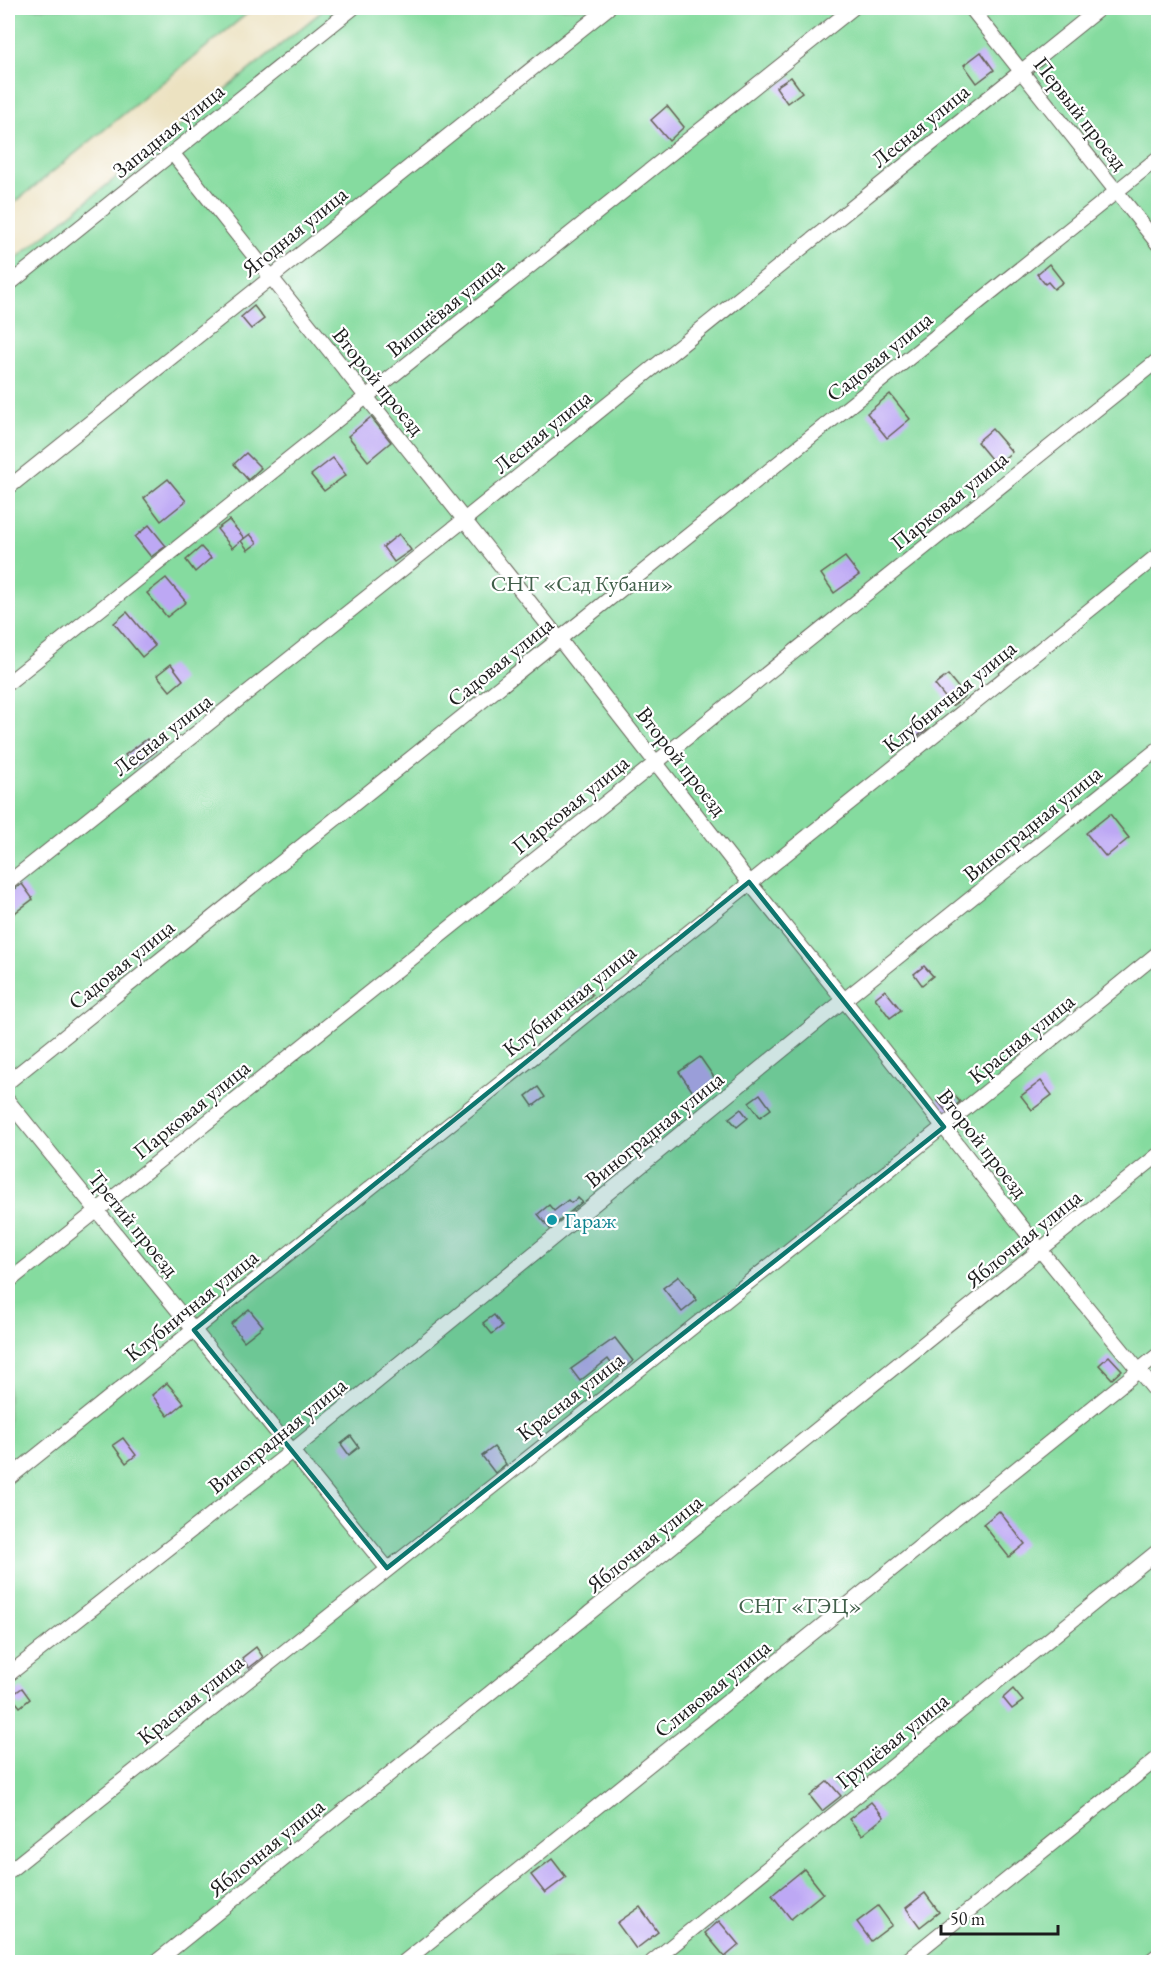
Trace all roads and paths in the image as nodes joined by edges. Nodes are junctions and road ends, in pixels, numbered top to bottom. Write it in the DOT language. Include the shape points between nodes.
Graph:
graph roads {
  1 [pos="353,8"];
  2 [pos="608,8"];
  3 [pos="853,8"];
  4 [pos="971,8"];
  5 [pos="1100,8"];
  6 [pos="1021,71"];
  7 [pos="172,154"];
  8 [pos="1158,158"];
  9 [pos="1117,191"];
  10 [pos="1158,244"];
  11 [pos="270,278"];
  12 [pos="8,285"];
  13 [pos="1158,360"];
  14 [pos="366,397"];
  15 [pos="8,488"];
  16 [pos="464,520"];
  17 [pos="1158,555"];
  18 [pos="560,640"];
  19 [pos="8,683"];
  20 [pos="1158,749"];
  21 [pos="656,762"];
  22 [pos="749,882"];
  23 [pos="8,883"];
  24 [pos="1158,953"];
  25 [pos="844,1000"];
  26 [pos="8,1082"];
  27 [pos="8,1101"];
  28 [pos="944,1127"];
  29 [pos="1158,1155"];
  30 [pos="97,1211"];
  31 [pos="1041,1251"];
  32 [pos="8,1282"];
  33 [pos="194,1330"];
  34 [pos="1158,1355"];
  35 [pos="1140,1370"];
  36 [pos="1158,1394"];
  37 [pos="292,1451"];
  38 [pos="8,1479"];
  39 [pos="1158,1551"];
  40 [pos="387,1568"];
  41 [pos="8,1676"];
  42 [pos="1155,1766"];
  43 [pos="8,1872"];
  44 [pos="1158,1955"];
  45 [pos="156,1962"];
  46 [pos="404,1962"];
  47 [pos="652,1962"];
  48 [pos="905,1962"];
  49 [pos="1149,1962"];
  1 -- 7 [label="street, Западная улица"];
  2 -- 11 [label="street, Ягодная улица"];
  3 -- 14 [label="street, Вишнёвая улица"];
  4 -- 6 [label="street, Первый проезд"];
  5 -- 6 [label="street, Лесная улица"];
  6 -- 9 [label="street, Первый проезд"];
  6 -- 16 [label="street, Лесная улица"];
  7 -- 11 [label="street, Второй проезд"];
  7 -- 12 [label="street, Западная улица"];
  8 -- 9 [label="street, Садовая улица"];
  9 -- 10 [label="street, Первый проезд"];
  9 -- 18 [label="street, Садовая улица"];
  11 -- 14 [label="street, Второй проезд"];
  11 -- 15 [label="street, Ягодная улица"];
  13 -- 21 [label="street, Парковая улица"];
  14 -- 16 [label="street, Второй проезд"];
  14 -- 19 [label="street, Вишнёвая улица"];
  16 -- 18 [label="street, Второй проезд"];
  16 -- 23 [label="street, Лесная улица"];
  17 -- 22 [label="street, Клубничная улица"];
  18 -- 21 [label="street, Второй проезд"];
  18 -- 26 [label="street, Садовая улица"];
  20 -- 25 [label="street, Виноградная улица"];
  21 -- 22 [label="street, Второй проезд"];
  21 -- 30 [label="street, Парковая улица"];
  22 -- 25 [label="street, Второй проезд"];
  22 -- 33 [label="street, Клубничная улица"];
  24 -- 28 [label="street, Красная улица"];
  25 -- 28 [label="street, Второй проезд"];
  25 -- 37 [label="street, Виноградная улица"];
  27 -- 30 [label="street, Третий проезд"];
  28 -- 31 [label="street, Второй проезд"];
  28 -- 40 [label="street, Красная улица"];
  29 -- 31 [label="street, Яблочная улица"];
  30 -- 32 [label="street, Парковая улица"];
  30 -- 33 [label="street, Третий проезд"];
  31 -- 35 [label="street, Второй проезд"];
  31 -- 45 [label="street, Яблочная улица"];
  33 -- 37 [label="street, Третий проезд"];
  33 -- 38 [label="street, Клубничная улица"];
  34 -- 35 [label="street, Сливовая улица"];
  35 -- 36 [label="street, Второй проезд"];
  35 -- 46 [label="street, Сливовая улица"];
  37 -- 40 [label="street, Третий проезд"];
  37 -- 41 [label="street, Виноградная улица"];
  39 -- 47 [label="street, Грушёвая улица"];
  40 -- 43 [label="street, Красная улица"];
  42 -- 48 [label="street"];
  44 -- 49 [label="street"];
}
